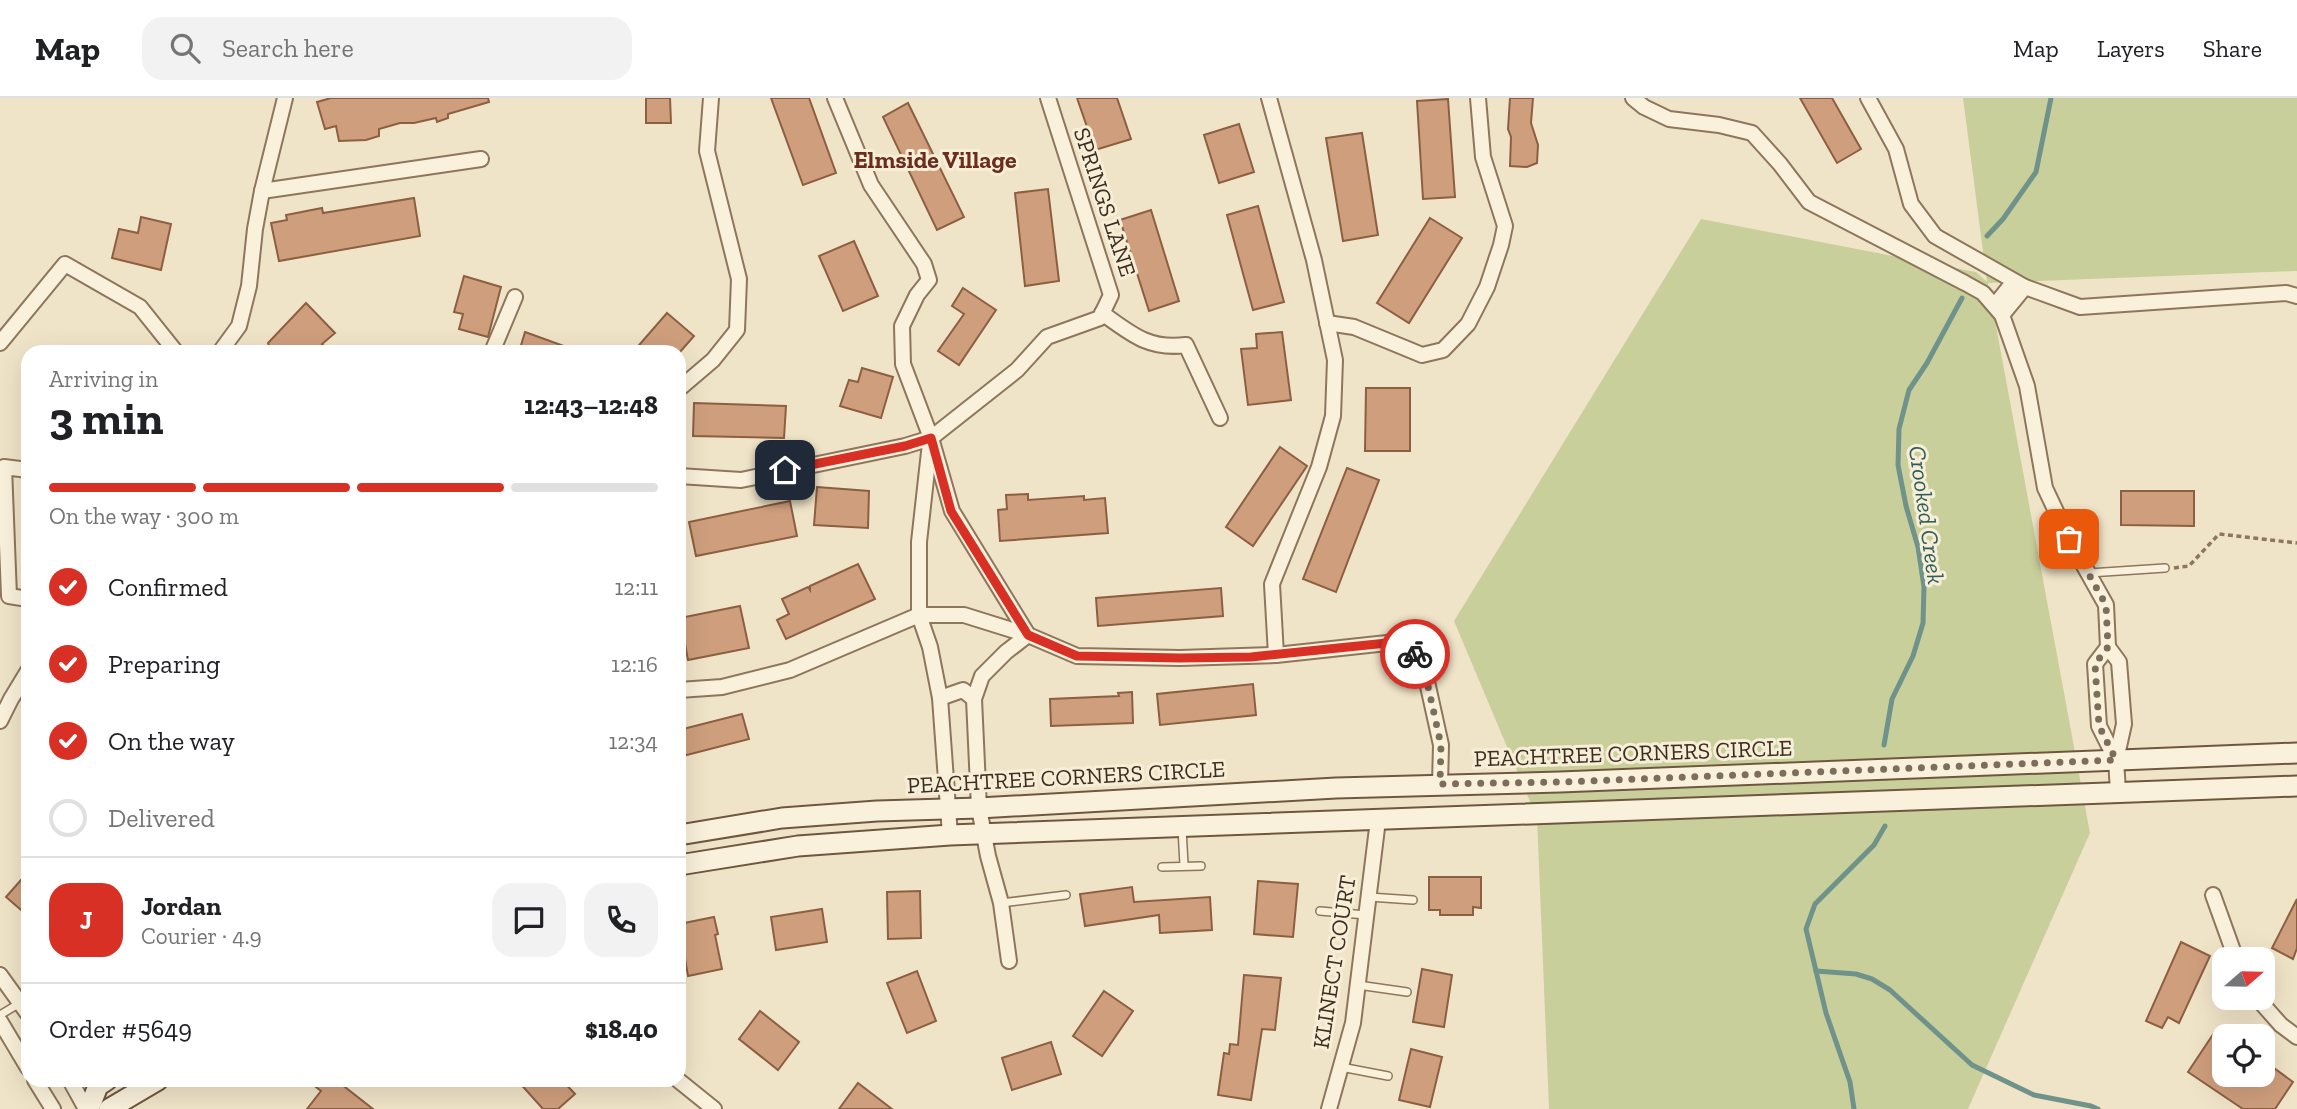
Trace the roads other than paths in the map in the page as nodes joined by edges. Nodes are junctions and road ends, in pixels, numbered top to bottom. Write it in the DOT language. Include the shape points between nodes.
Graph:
graph roads {
  1 [pos="285,98"];
  2 [pos="711,98"];
  3 [pos="835,98"];
  4 [pos="1048,98"];
  5 [pos="1269,98"];
  6 [pos="1479,98"];
  7 [pos="1633,98"];
  8 [pos="1868,98"];
  9 [pos="481,159"];
  10 [pos="262,191"];
  11 [pos="2019,284"];
  12 [pos="2297,296"];
  13 [pos="515,297"];
  14 [pos="1999,310"];
  15 [pos="1102,313"];
  16 [pos="1327,323"];
  17 [pos="0,343"];
  18 [pos="170,345"];
  19 [pos="225,345"];
  20 [pos="495,345"];
  21 [pos="686,383"];
  22 [pos="1220,418"];
  23 [pos="931,438"];
  24 [pos="21,469"];
  25 [pos="686,476"];
  26 [pos="2165,568"];
  27 [pos="2088,573"];
  28 [pos="21,598"];
  29 [pos="919,615"];
  30 [pos="1028,635"];
  31 [pos="2108,647"];
  32 [pos="1276,654"];
  33 [pos="21,682"];
  34 [pos="686,690"];
  35 [pos="940,698"];
  36 [pos="974,699"];
  37 [pos="0,721"];
  38 [pos="2297,753"];
  39 [pos="2116,760"];
  40 [pos="1440,784"];
  41 [pos="2297,786"];
  42 [pos="2118,791"];
  43 [pos="948,807"];
  44 [pos="979,808"];
  45 [pos="1378,820"];
  46 [pos="1182,827"];
  47 [pos="686,834"];
  48 [pos="985,834"];
  49 [pos="950,835"];
  50 [pos="686,864"];
  51 [pos="1184,865"];
  52 [pos="1201,866"];
  53 [pos="1162,867"];
  54 [pos="1066,895"];
  55 [pos="2213,895"];
  56 [pos="1368,897"];
  57 [pos="1413,900"];
  58 [pos="1001,903"];
  59 [pos="1320,911"];
  60 [pos="1366,915"];
  61 [pos="2231,947"];
  62 [pos="1009,961"];
  63 [pos="0,975"];
  64 [pos="1358,985"];
  65 [pos="1407,992"];
  66 [pos="21,998"];
  67 [pos="21,1005"];
  68 [pos="2268,1010"];
  69 [pos="0,1015"];
  70 [pos="0,1021"];
  71 [pos="2297,1037"];
  72 [pos="21,1056"];
  73 [pos="1341,1067"];
  74 [pos="1388,1076"];
  75 [pos="686,1086"];
  76 [pos="39,1087"];
  77 [pos="74,1087"];
  78 [pos="98,1087"];
  79 [pos="146,1087"];
  80 [pos="53,1109"];
  81 [pos="88,1109"];
  82 [pos="109,1109"];
  83 [pos="714,1109"];
  84 [pos="1329,1109"];
  1 -- 10 [label="street"];
  2 -- 21 [label="street" via="707,151 739,279 737,330"];
  3 -- 23 [label="street" via="871,185 924,264 929,280 902,326 903,364"];
  4 -- 15 [label="street, SPRINGS LANE" via="1111,295"];
  5 -- 16 [label="street"];
  6 -- 16 [label="street" via="1483,158 1505,226 1487,287 1468,324 1443,350 1422,355 1353,327"];
  7 -- 14 [label="street" via="1670,119 1752,133 1809,202 1983,293"];
  8 -- 11 [label="street" via="1896,149 1911,204 1935,236"];
  9 -- 10 [label="street"];
  10 -- 19 [label="street" via="249,285 239,326"];
  11 -- 12 [label="street" via="2080,307 2286,293"];
  11 -- 14 [label="street"];
  13 -- 20 [label="street"];
  14 -- 27 [label="street" via="2027,386 2045,488"];
  15 -- 22 [label="street" via="1144,342 1186,345"];
  15 -- 23 [label="street" via="1100,318 1047,337 1017,370"];
  16 -- 32 [label="street" via="1335,360 1333,416 1319,467 1272,584"];
  17 -- 18 [label="street" via="65,264 140,307"];
  23 -- 25 [label="street" via="741,480"];
  23 -- 29 [label="street" via="919,542"];
  23 -- 30 [label="street" via="951,511"];
  24 -- 28 [label="street" via="4,467 9,596"];
  26 -- 27 [label="lane"];
  27 -- 31 [label="street" via="2106,605"];
  29 -- 30 [label="street" via="964,615"];
  29 -- 34 [label="street" via="790,670 722,687"];
  29 -- 35 [label="street"];
  30 -- 32 [label="street" via="1077,656"];
  30 -- 36 [label="street" via="982,676"];
  31 -- 39 [label="street" via="2119,662 2124,724"];
  31 -- 39 [label="street" via="2095,664 2099,726"];
  32 -- 40 [label="street" via="1387,643 1405,646 1422,659 1441,745"];
  33 -- 37 [label="street"];
  35 -- 36 [label="street" via="963,690"];
  35 -- 43 [label="street"];
  36 -- 44 [label="street"];
  38 -- 39 [label="street, PEACHTREE CORNERS CIRCLE"];
  39 -- 40 [label="street, PEACHTREE CORNERS CIRCLE"];
  39 -- 42 [label="street"];
  40 -- 44 [label="street, PEACHTREE CORNERS CIRCLE"];
  41 -- 42 [label="street"];
  42 -- 45 [label="street"];
  43 -- 44 [label="street, PEACHTREE CORNERS CIRCLE"];
  43 -- 47 [label="street, PEACHTREE CORNERS CIRCLE" via="782,818"];
  43 -- 49 [label="street"];
  44 -- 48 [label="street"];
  45 -- 46 [label="street"];
  45 -- 56 [label="street, KLINECT COURT"];
  46 -- 48 [label="street"];
  46 -- 51 [label="lane"];
  48 -- 49 [label="street"];
  48 -- 58 [label="street"];
  49 -- 50 [label="street" via="798,846"];
  51 -- 52 [label="lane"];
  51 -- 53 [label="lane"];
  54 -- 58 [label="lane"];
  55 -- 61 [label="street"];
  56 -- 57 [label="lane"];
  56 -- 60 [label="street, KLINECT COURT"];
  58 -- 62 [label="street"];
  59 -- 60 [label="lane"];
  60 -- 64 [label="street, KLINECT COURT"];
  63 -- 66 [label="street"];
  64 -- 65 [label="lane"];
  64 -- 73 [label="street, KLINECT COURT"];
  67 -- 69 [label="lane"];
  68 -- 71 [label="street"];
  70 -- 72 [label="street"];
  73 -- 74 [label="lane"];
  73 -- 84 [label="street, KLINECT COURT"];
  75 -- 83 [label="street"];
  76 -- 80 [label="street"];
  77 -- 81 [label="street"];
  78 -- 81 [label="street"];
  79 -- 82 [label="street"];
}
